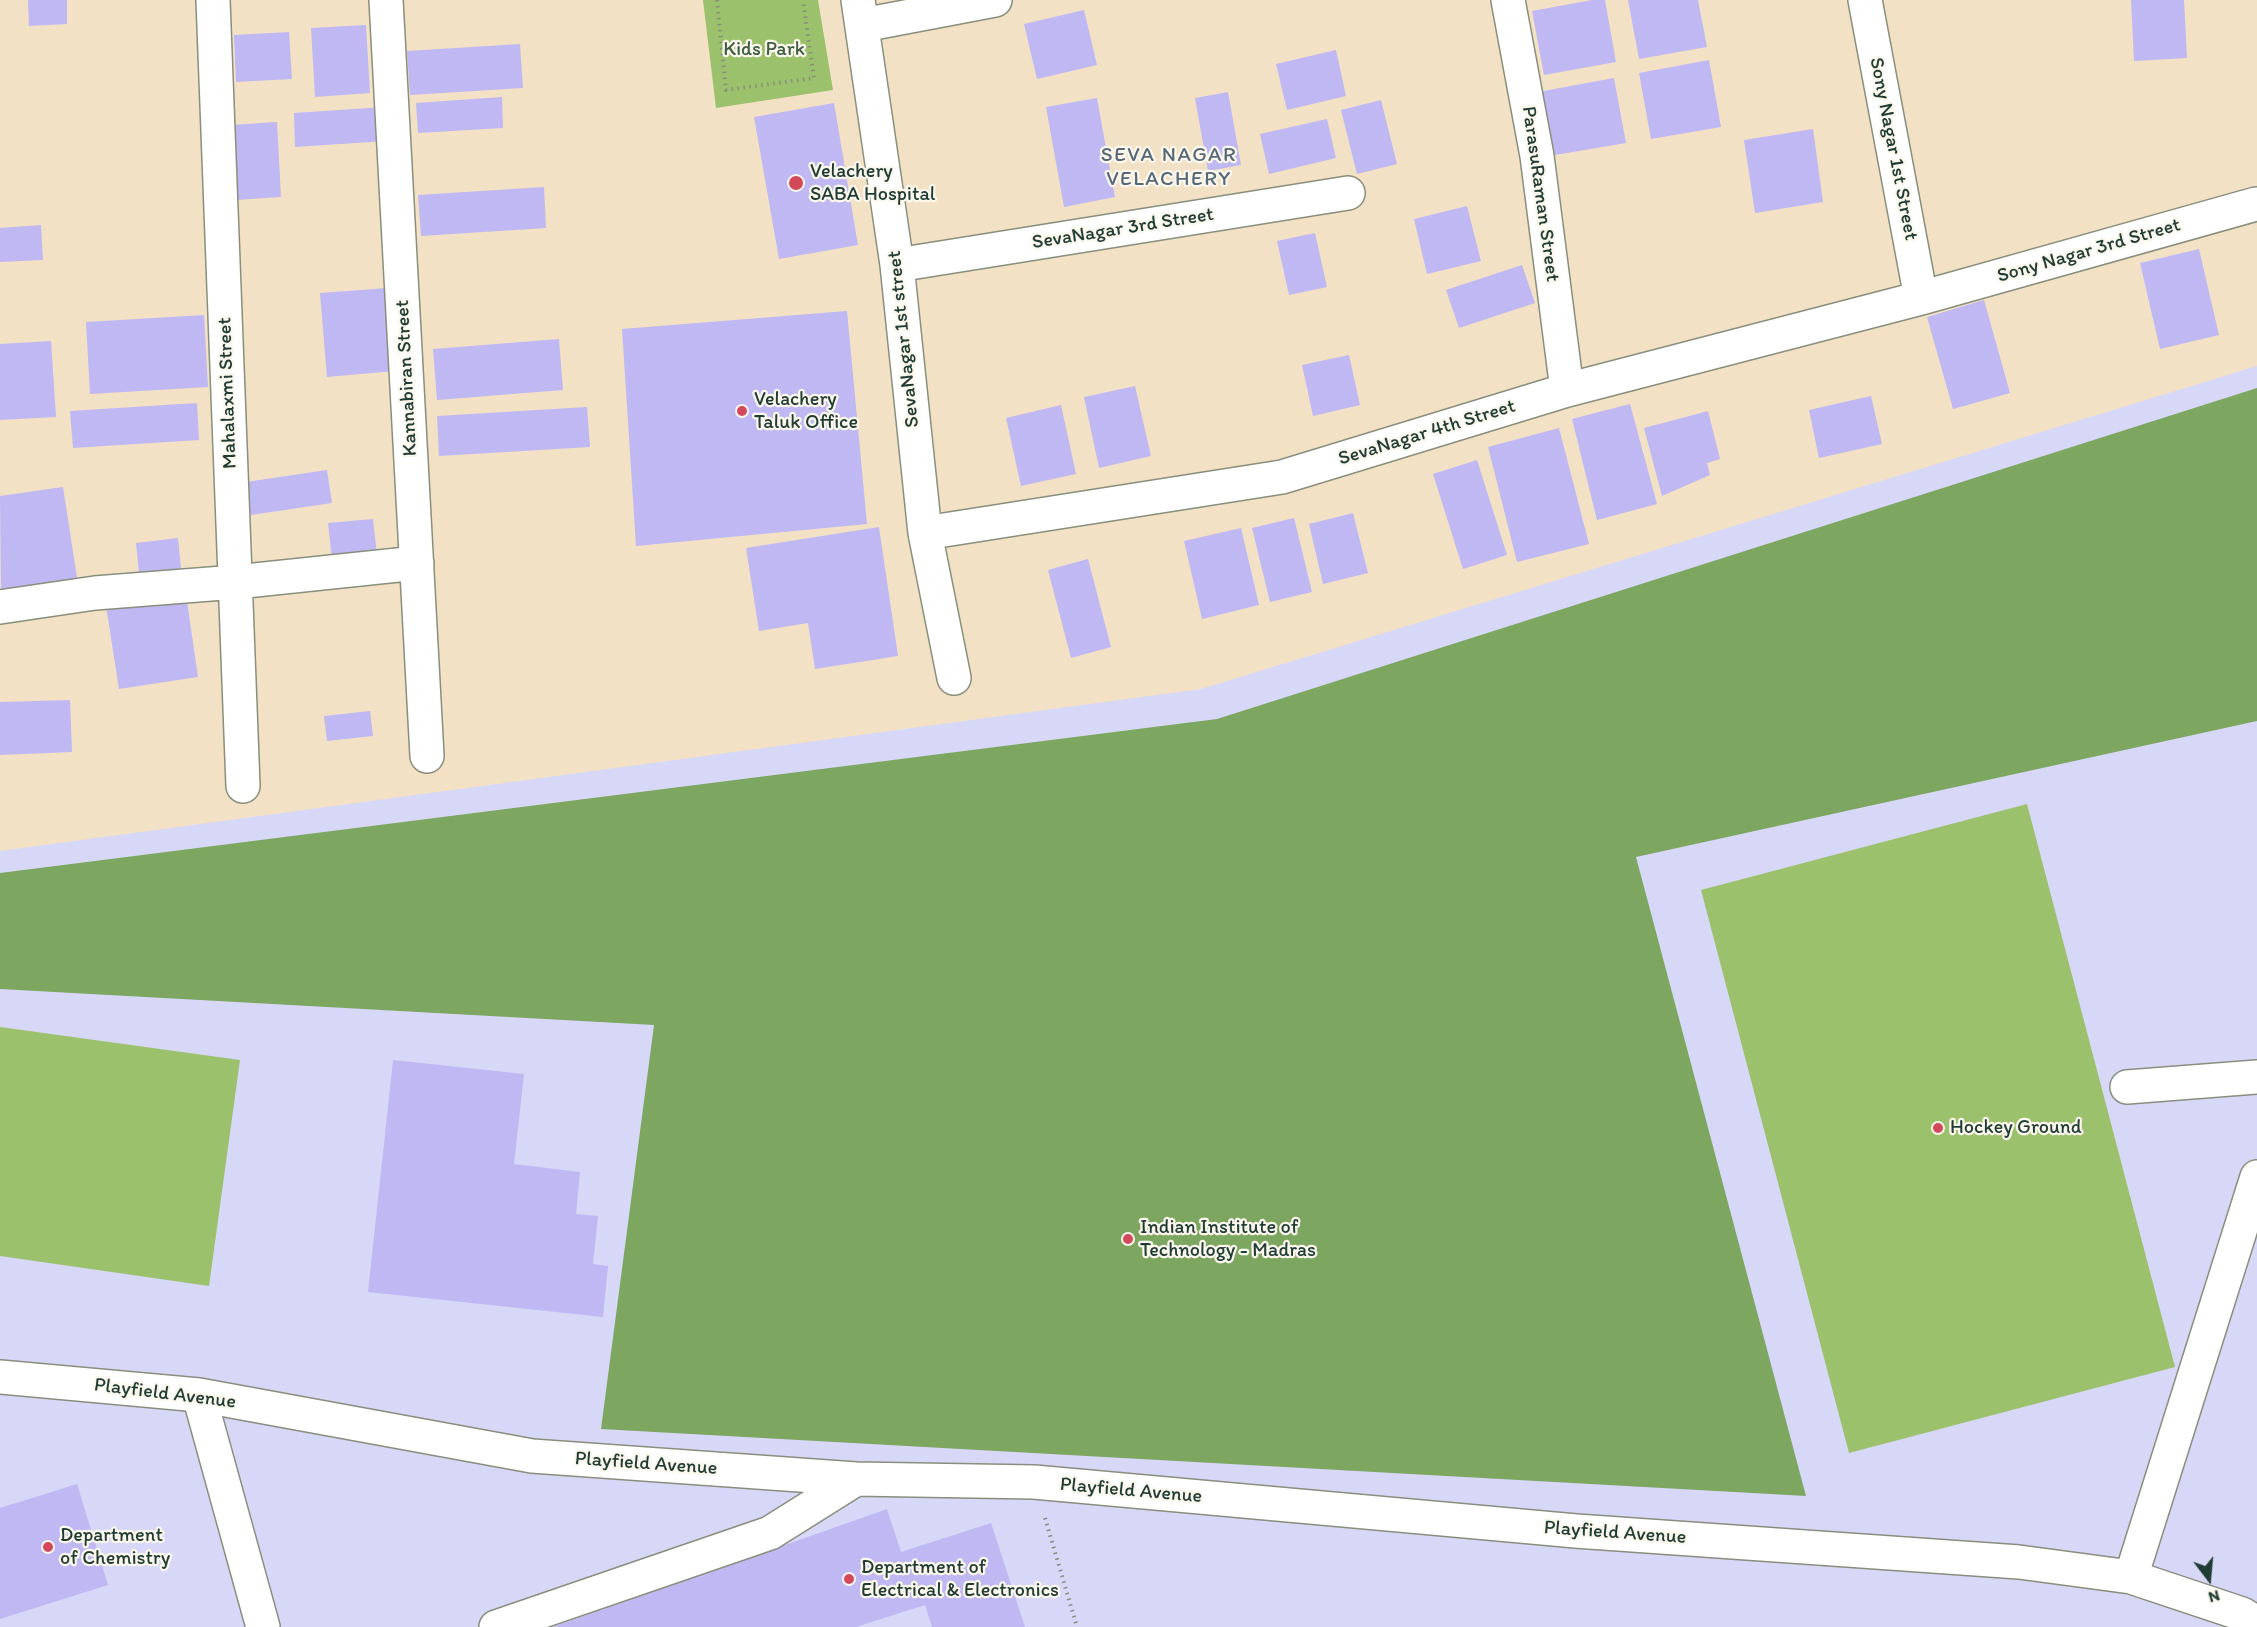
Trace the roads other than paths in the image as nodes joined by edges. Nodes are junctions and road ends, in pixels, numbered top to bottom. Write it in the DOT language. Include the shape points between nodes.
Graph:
graph roads {
  1 [pos="213,0"];
  2 [pos="386,0"];
  3 [pos="995,0"];
  4 [pos="1508,0"];
  5 [pos="1864,0"];
  6 [pos="860,13"];
  7 [pos="1348,192"];
  8 [pos="2256,204"];
  9 [pos="897,265"];
  10 [pos="1921,298"];
  11 [pos="1567,390"];
  12 [pos="925,533"];
  13 [pos="417,563"];
  14 [pos="236,582"];
  15 [pos="0,607"];
  16 [pos="954,678"];
  17 [pos="427,756"];
  18 [pos="243,786"];
  19 [pos="2257,1077"];
  20 [pos="2127,1087"];
  21 [pos="2257,1177"];
  22 [pos="0,1377"];
  23 [pos="199,1395"];
  24 [pos="856,1479"];
  25 [pos="2132,1577"];
  26 [pos="2257,1623"];
  27 [pos="263,1627"];
  28 [pos="496,1627"];
  1 -- 14 [label="street, Mahalaxmi Street"];
  2 -- 13 [label="street, Kannabiran Street"];
  3 -- 6 [label="street"];
  4 -- 11 [label="street, ParasuRaman Street" via="1537,156"];
  5 -- 10 [label="street, Sony Nagar 1st Street"];
  6 -- 9 [label="street, SevaNagar 1st street"];
  7 -- 9 [label="street, SevaNagar 3rd Street"];
  8 -- 10 [label="street, Sony Nagar 3rd Street"];
  9 -- 12 [label="street, SevaNagar 1st street"];
  10 -- 11 [label="street, SevaNagar 4th Street"];
  11 -- 12 [label="street, SevaNagar 4th Street" via="1282,477"];
  12 -- 16 [label="street, SevaNagar 1st street"];
  13 -- 14 [label="street"];
  13 -- 17 [label="street, Kannabiran Street"];
  14 -- 15 [label="street" via="95,593"];
  14 -- 18 [label="street, Mahalaxmi Street"];
  19 -- 20 [label="street"];
  21 -- 25 [label="street"];
  22 -- 23 [label="street, Playfield Avenue"];
  23 -- 24 [label="street, Playfield Avenue" via="532,1456"];
  23 -- 27 [label="street"];
  24 -- 25 [label="street, Playfield Avenue" via="1034,1482 1576,1531 2019,1562"];
  24 -- 28 [label="street" via="770,1533"];
  25 -- 26 [label="street, Playfield Avenue" via="2242,1614"];
}
